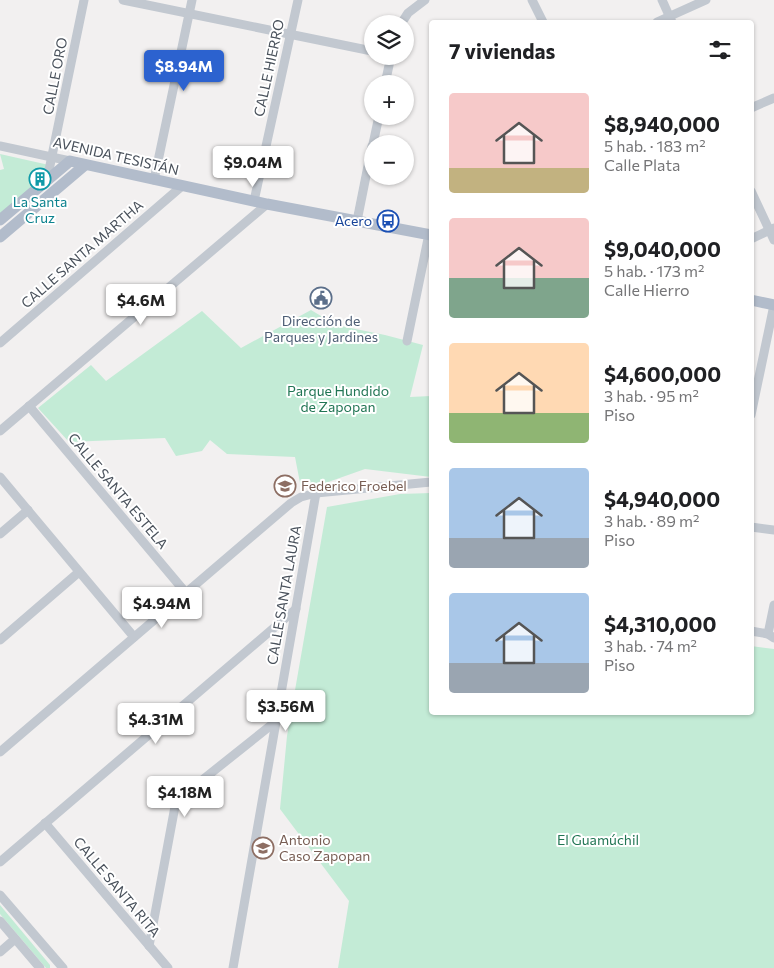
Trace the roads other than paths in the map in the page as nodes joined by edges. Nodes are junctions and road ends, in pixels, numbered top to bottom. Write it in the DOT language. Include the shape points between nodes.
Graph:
graph roads {
  1 [pos="84,0"];
  2 [pos="124,0"];
  3 [pos="192,0"];
  4 [pos="298,0"];
  5 [pos="425,0"];
  6 [pos="532,0"];
  7 [pos="662,0"];
  8 [pos="706,0"];
  9 [pos="189,13"];
  10 [pos="407,15"];
  11 [pos="542,20"];
  12 [pos="671,20"];
  13 [pos="291,34"];
  14 [pos="364,49"];
  15 [pos="774,98"];
  16 [pos="754,107"];
  17 [pos="0,146"];
  18 [pos="53,157"];
  19 [pos="70,161"];
  20 [pos="85,165"];
  21 [pos="47,180"];
  22 [pos="154,180"];
  23 [pos="365,185"];
  24 [pos="182,186"];
  25 [pos="754,196"];
  26 [pos="254,201"];
  27 [pos="267,204"];
  28 [pos="0,220"];
  29 [pos="357,221"];
  30 [pos="772,229"];
  31 [pos="429,235"];
  32 [pos="0,237"];
  33 [pos="754,237"];
  34 [pos="429,240"];
  35 [pos="774,240"];
  36 [pos="754,301"];
  37 [pos="774,305"];
  38 [pos="408,341"];
  39 [pos="0,342"];
  40 [pos="754,400"];
  41 [pos="29,406"];
  42 [pos="0,431"];
  43 [pos="0,477"];
  44 [pos="429,482"];
  45 [pos="316,493"];
  46 [pos="28,510"];
  47 [pos="754,527"];
  48 [pos="774,530"];
  49 [pos="0,534"];
  50 [pos="80,572"];
  51 [pos="186,593"];
  52 [pos="774,605"];
  53 [pos="296,609"];
  54 [pos="754,632"];
  55 [pos="771,636"];
  56 [pos="134,637"];
  57 [pos="0,640"];
  58 [pos="275,722"];
  59 [pos="0,752"];
  60 [pos="45,824"];
  61 [pos="0,862"];
  62 [pos="0,894"];
  63 [pos="0,921"];
  64 [pos="15,939"];
  65 [pos="149,946"];
  66 [pos="0,952"];
  67 [pos="40,968"];
  68 [pos="63,968"];
  69 [pos="168,968"];
  70 [pos="233,968"];
  1 -- 18 [label="street, CALLE ORO"];
  2 -- 9 [label="street"];
  3 -- 9 [label="street"];
  4 -- 13 [label="street, CALLE HIERRO"];
  5 -- 10 [label="street"];
  6 -- 11 [label="street"];
  7 -- 12 [label="street"];
  8 -- 12 [label="street"];
  9 -- 13 [label="street"];
  9 -- 22 [label="street"];
  13 -- 14 [label="street"];
  13 -- 26 [label="street, CALLE HIERRO"];
  15 -- 16 [label="street"];
  17 -- 18 [label="street, AVENIDA TESISTÁN"];
  18 -- 19 [label="street, AVENIDA TESISTÁN"];
  18 -- 21 [label="street, CALLE ORO"];
  19 -- 20 [label="main road, AVENIDA TESISTÁN"];
  19 -- 21 [label="main road"];
  20 -- 22 [label="main road, AVENIDA TESISTÁN"];
  20 -- 32 [label="main road"];
  21 -- 28 [label="main road"];
  22 -- 24 [label="main road, AVENIDA TESISTÁN"];
  23 -- 29 [label="street"];
  24 -- 26 [label="main road, AVENIDA TESISTÁN"];
  24 -- 39 [label="street, CALLE SANTA MARTHA"];
  25 -- 30 [label="street"];
  26 -- 27 [label="main road, AVENIDA TESISTÁN"];
  27 -- 29 [label="main road, AVENIDA TESISTÁN"];
  27 -- 41 [label="street"];
  29 -- 31 [label="main road, AVENIDA TESISTÁN"];
  30 -- 33 [label="street"];
  30 -- 35 [label="street"];
  34 -- 38 [label="street"];
  36 -- 37 [label="main road"];
  37 -- 40 [label="street"];
  41 -- 42 [label="street"];
  41 -- 51 [label="street, CALLE SANTA ESTELA"];
  43 -- 46 [label="street"];
  44 -- 45 [label="street"];
  45 -- 51 [label="street" via="291,503"];
  45 -- 53 [label="street, CALLE SANTA LAURA"];
  46 -- 49 [label="street"];
  46 -- 50 [label="street"];
  47 -- 48 [label="street"];
  50 -- 56 [label="street"];
  50 -- 57 [label="street"];
  51 -- 56 [label="street"];
  52 -- 55 [label="street"];
  53 -- 58 [label="street, CALLE SANTA LAURA"];
  53 -- 60 [label="street"];
  54 -- 55 [label="street"];
  56 -- 59 [label="street"];
  58 -- 65 [label="street" via="176,801"];
  58 -- 70 [label="street, CALLE SANTA LAURA"];
  60 -- 61 [label="street"];
  60 -- 65 [label="street, CALLE SANTA RITA"];
  62 -- 68 [label="street"];
  63 -- 64 [label="street"];
  64 -- 66 [label="street"];
  64 -- 67 [label="street"];
  65 -- 69 [label="street, CALLE SANTA RITA"];
}
